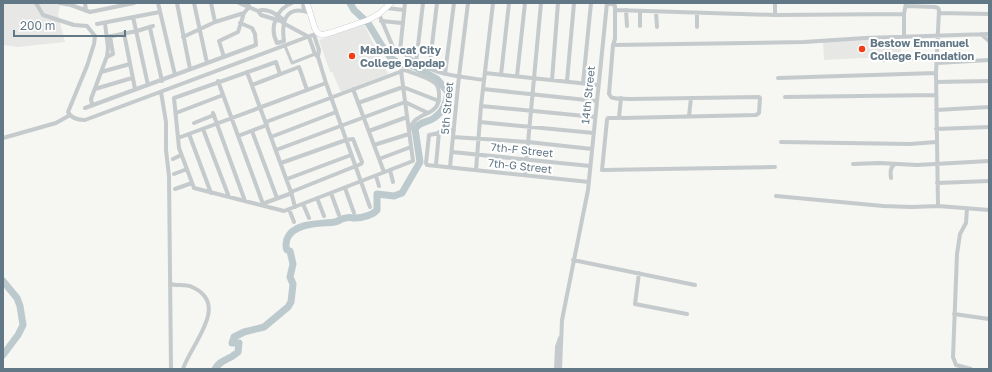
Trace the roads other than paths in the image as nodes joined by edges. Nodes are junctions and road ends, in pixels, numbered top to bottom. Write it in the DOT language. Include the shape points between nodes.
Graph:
graph roads {
  1 [pos="36,3"];
  2 [pos="60,3"];
  3 [pos="85,3"];
  4 [pos="134,3"];
  5 [pos="158,3"];
  6 [pos="177,3"];
  7 [pos="194,3"];
  8 [pos="211,3"];
  9 [pos="239,3"];
  10 [pos="292,3"];
  11 [pos="303,3"];
  12 [pos="307,3"];
  13 [pos="392,3"];
  14 [pos="405,3"];
  15 [pos="422,3"];
  16 [pos="437,3"];
  17 [pos="454,3"];
  18 [pos="468,3"];
  19 [pos="493,3"];
  20 [pos="510,3"];
  21 [pos="525,3"];
  22 [pos="541,3"];
  23 [pos="558,3"];
  24 [pos="574,3"];
  25 [pos="591,3"];
  26 [pos="607,3"];
  27 [pos="775,3"];
  28 [pos="71,4"];
  29 [pos="906,4"];
  30 [pos="248,5"];
  31 [pos="386,8"];
  32 [pos="404,10"];
  33 [pos="615,10"];
  34 [pos="626,10"];
  35 [pos="86,11"];
  36 [pos="640,11"];
  37 [pos="160,12"];
  38 [pos="307,12"];
  39 [pos="656,12"];
  40 [pos="244,13"];
  41 [pos="697,13"];
  42 [pos="939,13"];
  43 [pos="379,14"];
  44 [pos="904,14"];
  45 [pos="989,14"];
  46 [pos="775,15"];
  47 [pos="133,17"];
  48 [pos="276,17"];
  49 [pos="381,21"];
  50 [pos="215,22"];
  51 [pos="284,22"];
  52 [pos="105,23"];
  53 [pos="240,23"];
  54 [pos="402,23"];
  55 [pos="96,24"];
  56 [pos="627,26"];
  57 [pos="640,26"];
  58 [pos="657,27"];
  59 [pos="697,27"];
  60 [pos="199,30"];
  61 [pos="137,31"];
  62 [pos="124,33"];
  63 [pos="318,34"];
  64 [pos="981,34"];
  65 [pos="989,34"];
  66 [pos="938,35"];
  67 [pos="108,37"];
  68 [pos="183,37"];
  69 [pos="309,37"];
  70 [pos="904,37"];
  71 [pos="989,40"];
  72 [pos="285,43"];
  73 [pos="613,45"];
  74 [pos="315,46"];
  75 [pos="400,51"];
  76 [pos="317,55"];
  77 [pos="224,57"];
  78 [pos="937,58"];
  79 [pos="882,60"];
  80 [pos="989,60"];
  81 [pos="207,63"];
  82 [pos="416,63"];
  83 [pos="937,63"];
  84 [pos="130,64"];
  85 [pos="190,69"];
  86 [pos="429,70"];
  87 [pos="401,71"];
  88 [pos="101,72"];
  89 [pos="247,72"];
  90 [pos="485,73"];
  91 [pos="936,73"];
  92 [pos="280,74"];
  93 [pos="444,74"];
  94 [pos="175,75"];
  95 [pos="501,75"];
  96 [pos="459,76"];
  97 [pos="517,76"];
  98 [pos="132,78"];
  99 [pos="534,78"];
  100 [pos="778,78"];
  101 [pos="484,80"];
  102 [pos="552,80"];
  103 [pos="989,80"];
  104 [pos="162,81"];
  105 [pos="218,81"];
  106 [pos="567,81"];
  107 [pos="936,82"];
  108 [pos="583,83"];
  109 [pos="326,84"];
  110 [pos="148,85"];
  111 [pos="252,85"];
  112 [pos="598,85"];
  113 [pos="403,87"];
  114 [pos="95,89"];
  115 [pos="135,89"];
  116 [pos="353,89"];
  117 [pos="483,89"];
  118 [pos="307,90"];
  119 [pos="161,92"];
  120 [pos="532,94"];
  121 [pos="223,95"];
  122 [pos="936,95"];
  123 [pos="785,97"];
  124 [pos="331,98"];
  125 [pos="620,98"];
  126 [pos="690,98"];
  127 [pos="439,101"];
  128 [pos="596,101"];
  129 [pos="405,102"];
  130 [pos="358,103"];
  131 [pos="92,105"];
  132 [pos="481,106"];
  133 [pos="989,107"];
  134 [pos="85,108"];
  135 [pos="261,108"];
  136 [pos="936,110"];
  137 [pos="531,111"];
  138 [pos="336,112"];
  139 [pos="176,113"];
  140 [pos="428,113"];
  141 [pos="70,115"];
  142 [pos="689,116"];
  143 [pos="363,117"];
  144 [pos="407,117"];
  145 [pos="595,117"];
  146 [pos="232,118"];
  147 [pos="620,118"];
  148 [pos="194,122"];
  149 [pos="480,122"];
  150 [pos="217,124"];
  151 [pos="266,124"];
  152 [pos="341,126"];
  153 [pos="529,126"];
  154 [pos="989,127"];
  155 [pos="203,129"];
  156 [pos="936,129"];
  157 [pos="454,130"];
  158 [pos="252,131"];
  159 [pos="369,131"];
  160 [pos="439,132"];
  161 [pos="594,133"];
  162 [pos="189,134"];
  163 [pos="409,134"];
  164 [pos="238,136"];
  165 [pos="271,136"];
  166 [pos="453,137"];
  167 [pos="3,138"];
  168 [pos="178,138"];
  169 [pos="479,139"];
  170 [pos="346,140"];
  171 [pos="528,142"];
  172 [pos="782,142"];
  173 [pos="936,142"];
  174 [pos="374,145"];
  175 [pos="411,147"];
  176 [pos="592,148"];
  177 [pos="276,150"];
  178 [pos="452,152"];
  179 [pos="477,154"];
  180 [pos="181,155"];
  181 [pos="351,155"];
  182 [pos="173,159"];
  183 [pos="379,159"];
  184 [pos="526,159"];
  185 [pos="989,161"];
  186 [pos="281,164"];
  187 [pos="853,164"];
  188 [pos="895,164"];
  189 [pos="936,164"];
  190 [pos="436,165"];
  191 [pos="590,166"];
  192 [pos="355,167"];
  193 [pos="450,167"];
  194 [pos="775,167"];
  195 [pos="187,169"];
  196 [pos="390,170"];
  197 [pos="476,170"];
  198 [pos="384,172"];
  199 [pos="174,174"];
  200 [pos="525,175"];
  201 [pos="376,176"];
  202 [pos="891,178"];
  203 [pos="287,179"];
  204 [pos="989,181"];
  205 [pos="361,182"];
  206 [pos="394,182"];
  207 [pos="589,182"];
  208 [pos="192,183"];
  209 [pos="937,183"];
  210 [pos="379,186"];
  211 [pos="345,188"];
  212 [pos="175,189"];
  213 [pos="211,192"];
  214 [pos="292,192"];
  215 [pos="331,193"];
  216 [pos="776,196"];
  217 [pos="229,197"];
  218 [pos="277,198"];
  219 [pos="317,198"];
  220 [pos="245,201"];
  221 [pos="303,204"];
  222 [pos="262,205"];
  223 [pos="938,206"];
  224 [pos="295,207"];
  225 [pos="370,207"];
  226 [pos="967,208"];
  227 [pos="289,209"];
  228 [pos="989,210"];
  229 [pos="354,212"];
  230 [pos="339,215"];
  231 [pos="324,216"];
  232 [pos="309,218"];
  233 [pos="294,222"];
  234 [pos="573,260"];
  235 [pos="639,273"];
  236 [pos="170,284"];
  237 [pos="695,284"];
  238 [pos="687,314"];
  239 [pos="954,314"];
  240 [pos="989,319"];
  241 [pos="558,368"];
  242 [pos="171,369"];
  243 [pos="183,369"];
  244 [pos="971,369"];
  1 -- 141 [label="street" via="43,15 74,25 87,26 95,36 87,66 68,112"];
  2 -- 28 [label="street"];
  3 -- 35 [label="street"];
  4 -- 35 [label="street"];
  5 -- 37 [label="street"];
  6 -- 68 [label="street"];
  7 -- 60 [label="street"];
  8 -- 50 [label="street"];
  9 -- 30 [label="street"];
  10 -- 48 [label="street" via="286,5"];
  11 -- 38 [label="street"];
  12 -- 38 [label="main road"];
  13 -- 31 [label="main road"];
  14 -- 32 [label="street"];
  15 -- 82 [label="street"];
  16 -- 86 [label="street"];
  17 -- 93 [label="street"];
  18 -- 96 [label="street, 5th Street"];
  19 -- 90 [label="street"];
  20 -- 95 [label="street"];
  21 -- 97 [label="street"];
  22 -- 99 [label="street"];
  23 -- 102 [label="street"];
  24 -- 106 [label="street"];
  25 -- 108 [label="street"];
  26 -- 33 [label="street" via="614,4"];
  26 -- 112 [label="street, 14th Street"];
  27 -- 46 [label="street"];
  28 -- 35 [label="street"];
  29 -- 42 [label="street" via="935,6"];
  29 -- 44 [label="street"];
  30 -- 40 [label="street"];
  30 -- 48 [label="street" via="261,15"];
  31 -- 32 [label="street"];
  31 -- 43 [label="main road"];
  32 -- 54 [label="street"];
  33 -- 34 [label="street"];
  33 -- 73 [label="street"];
  34 -- 36 [label="street"];
  34 -- 56 [label="street"];
  36 -- 39 [label="street"];
  36 -- 57 [label="street"];
  37 -- 47 [label="street"];
  37 -- 94 [label="street"];
  38 -- 51 [label="street" via="291,12"];
  38 -- 63 [label="main road"];
  39 -- 41 [label="street"];
  39 -- 58 [label="street"];
  40 -- 50 [label="street"];
  40 -- 53 [label="street"];
  41 -- 46 [label="street"];
  41 -- 59 [label="street"];
  42 -- 45 [label="street"];
  42 -- 66 [label="street"];
  43 -- 49 [label="street"];
  43 -- 63 [label="main road" via="333,32"];
  44 -- 46 [label="street"];
  44 -- 70 [label="street"];
  47 -- 52 [label="street"];
  47 -- 61 [label="street"];
  48 -- 51 [label="street"];
  48 -- 72 [label="street" via="273,34 276,42"];
  49 -- 54 [label="street"];
  49 -- 75 [label="street" via="393,47"];
  50 -- 60 [label="street"];
  51 -- 69 [label="street"];
  51 -- 72 [label="street" via="282,30"];
  52 -- 55 [label="street"];
  52 -- 67 [label="street"];
  53 -- 77 [label="street" via="237,34 219,41"];
  53 -- 77 [label="street" via="252,28 256,45"];
  54 -- 75 [label="street"];
  60 -- 68 [label="street"];
  60 -- 81 [label="street"];
  61 -- 62 [label="street"];
  61 -- 104 [label="street" via="151,27"];
  61 -- 110 [label="street"];
  62 -- 67 [label="street"];
  62 -- 84 [label="street"];
  63 -- 69 [label="street"];
  63 -- 74 [label="street"];
  64 -- 65 [label="street"];
  64 -- 66 [label="street"];
  64 -- 71 [label="street"];
  66 -- 70 [label="street"];
  66 -- 78 [label="street"];
  67 -- 88 [label="street" via="107,57"];
  68 -- 85 [label="street"];
  69 -- 72 [label="street"];
  69 -- 74 [label="street"];
  70 -- 73 [label="street" via="804,42"];
  72 -- 76 [label="street" via="292,63"];
  72 -- 119 [label="street"];
  73 -- 125 [label="street" via="609,94 614,99"];
  74 -- 76 [label="street"];
  75 -- 82 [label="street"];
  76 -- 109 [label="street"];
  77 -- 81 [label="street"];
  78 -- 79 [label="street"];
  78 -- 83 [label="street"];
  80 -- 83 [label="street"];
  81 -- 85 [label="street"];
  82 -- 86 [label="street"];
  83 -- 91 [label="street"];
  84 -- 88 [label="street"];
  84 -- 98 [label="street"];
  85 -- 94 [label="street"];
  86 -- 93 [label="street"];
  87 -- 113 [label="street"];
  87 -- 116 [label="street"];
  87 -- 127 [label="street" via="405,70 435,82"];
  88 -- 114 [label="street"];
  89 -- 92 [label="street" via="276,62"];
  89 -- 105 [label="street"];
  89 -- 111 [label="street"];
  90 -- 95 [label="street"];
  90 -- 101 [label="street"];
  91 -- 100 [label="street"];
  91 -- 107 [label="street"];
  92 -- 111 [label="street"];
  92 -- 118 [label="street" via="299,67"];
  93 -- 96 [label="street"];
  94 -- 104 [label="street"];
  95 -- 97 [label="street"];
  96 -- 101 [label="street"];
  96 -- 157 [label="street, 5th Street"];
  97 -- 99 [label="street"];
  98 -- 114 [label="street"];
  98 -- 115 [label="street"];
  99 -- 102 [label="street"];
  99 -- 120 [label="street"];
  101 -- 117 [label="street"];
  102 -- 106 [label="street"];
  103 -- 107 [label="street"];
  104 -- 110 [label="street"];
  105 -- 121 [label="street"];
  105 -- 139 [label="street" via="174,98"];
  106 -- 108 [label="street"];
  107 -- 122 [label="street"];
  108 -- 112 [label="street"];
  109 -- 118 [label="street"];
  109 -- 124 [label="street"];
  110 -- 115 [label="street"];
  111 -- 135 [label="street"];
  112 -- 128 [label="street, 14th Street"];
  113 -- 127 [label="street"];
  113 -- 129 [label="street"];
  113 -- 130 [label="street"];
  114 -- 131 [label="street"];
  115 -- 131 [label="street"];
  116 -- 124 [label="street"];
  116 -- 130 [label="street"];
  117 -- 120 [label="street"];
  117 -- 132 [label="street"];
  118 -- 135 [label="street"];
  119 -- 141 [label="street" via="85,120"];
  119 -- 236 [label="street" via="166,122 169,176"];
  120 -- 128 [label="street"];
  120 -- 137 [label="street"];
  121 -- 139 [label="street"];
  121 -- 146 [label="street"];
  122 -- 123 [label="street"];
  122 -- 136 [label="street"];
  124 -- 138 [label="street"];
  124 -- 151 [label="street"];
  125 -- 126 [label="street"];
  125 -- 147 [label="street"];
  126 -- 142 [label="street"];
  126 -- 142 [label="street" via="760,98 757,115"];
  127 -- 140 [label="street" via="432,112"];
  128 -- 145 [label="street, 14th Street"];
  129 -- 140 [label="street"];
  129 -- 143 [label="street"];
  129 -- 144 [label="street"];
  130 -- 143 [label="street"];
  131 -- 134 [label="street"];
  132 -- 137 [label="street"];
  132 -- 149 [label="street"];
  133 -- 136 [label="street"];
  135 -- 146 [label="street"];
  135 -- 151 [label="street"];
  136 -- 156 [label="street"];
  137 -- 145 [label="street"];
  137 -- 153 [label="street"];
  138 -- 152 [label="street"];
  138 -- 165 [label="street"];
  139 -- 168 [label="street"];
  140 -- 163 [label="street" via="413,122"];
  141 -- 167 [label="street" via="56,123"];
  142 -- 147 [label="street"];
  143 -- 152 [label="street"];
  143 -- 159 [label="street"];
  144 -- 159 [label="street"];
  144 -- 163 [label="street"];
  145 -- 161 [label="street, 14th Street"];
  146 -- 150 [label="street"];
  146 -- 164 [label="street"];
  147 -- 194 [label="street" via="606,120 602,170"];
  148 -- 150 [label="street" via="214,114"];
  149 -- 153 [label="street"];
  149 -- 169 [label="street"];
  150 -- 155 [label="street"];
  150 -- 220 [label="street"];
  151 -- 158 [label="street"];
  151 -- 165 [label="street"];
  152 -- 170 [label="street"];
  152 -- 177 [label="street"];
  153 -- 161 [label="street"];
  153 -- 171 [label="street"];
  154 -- 156 [label="street"];
  155 -- 162 [label="street"];
  155 -- 217 [label="street"];
  156 -- 173 [label="street"];
  157 -- 160 [label="street"];
  157 -- 166 [label="street, 5th Street"];
  158 -- 164 [label="street"];
  158 -- 218 [label="street"];
  159 -- 174 [label="street"];
  160 -- 190 [label="street"];
  160 -- 190 [label="street" via="429,135 427,148 426,164"];
  161 -- 176 [label="street, 14th Street"];
  162 -- 168 [label="street"];
  162 -- 213 [label="street"];
  163 -- 174 [label="street"];
  163 -- 175 [label="street"];
  164 -- 222 [label="street"];
  165 -- 177 [label="street"];
  166 -- 169 [label="street"];
  166 -- 178 [label="street, 5th Street"];
  168 -- 180 [label="street"];
  169 -- 171 [label="street"];
  169 -- 179 [label="street"];
  170 -- 181 [label="street"];
  170 -- 186 [label="street"];
  170 -- 192 [label="street" via="353,139 362,162"];
  171 -- 176 [label="street"];
  171 -- 184 [label="street"];
  172 -- 173 [label="street"];
  173 -- 189 [label="street"];
  174 -- 183 [label="street"];
  175 -- 183 [label="street"];
  175 -- 196 [label="street" via="413,161"];
  176 -- 191 [label="street, 14th Street"];
  177 -- 186 [label="street"];
  178 -- 179 [label="street, 7th-F Street"];
  178 -- 193 [label="street, 5th Street"];
  179 -- 184 [label="street, 7th-F Street"];
  179 -- 197 [label="street"];
  180 -- 182 [label="street"];
  180 -- 195 [label="street"];
  181 -- 192 [label="street"];
  181 -- 203 [label="street"];
  183 -- 198 [label="street"];
  184 -- 191 [label="street, 7th-F Street"];
  184 -- 200 [label="street"];
  185 -- 189 [label="street"];
  186 -- 203 [label="street"];
  187 -- 188 [label="street"];
  188 -- 189 [label="street"];
  188 -- 202 [label="street" via="890,172"];
  189 -- 209 [label="street"];
  190 -- 193 [label="street, 7th-G Street"];
  191 -- 207 [label="street, 14th Street"];
  192 -- 205 [label="street"];
  192 -- 214 [label="street"];
  193 -- 197 [label="street, 7th-G Street"];
  195 -- 199 [label="street"];
  195 -- 208 [label="street"];
  196 -- 198 [label="street"];
  196 -- 206 [label="street"];
  197 -- 200 [label="street, 7th-G Street"];
  198 -- 201 [label="street"];
  200 -- 207 [label="street, 7th-G Street"];
  201 -- 205 [label="street"];
  201 -- 210 [label="street"];
  203 -- 214 [label="street"];
  204 -- 209 [label="street"];
  205 -- 211 [label="street"];
  205 -- 225 [label="street"];
  207 -- 234 [label="street, 14th Street"];
  208 -- 212 [label="street"];
  208 -- 213 [label="street" via="194,188"];
  209 -- 223 [label="street"];
  211 -- 215 [label="street"];
  211 -- 229 [label="street"];
  213 -- 217 [label="street"];
  214 -- 218 [label="street"];
  214 -- 224 [label="street"];
  215 -- 219 [label="street"];
  215 -- 230 [label="street"];
  216 -- 223 [label="street" via="883,206"];
  217 -- 220 [label="street"];
  218 -- 222 [label="street"];
  219 -- 221 [label="street"];
  219 -- 231 [label="street"];
  220 -- 222 [label="street"];
  221 -- 224 [label="street"];
  221 -- 232 [label="street"];
  222 -- 227 [label="street" via="284,211"];
  223 -- 226 [label="street"];
  224 -- 227 [label="street"];
  226 -- 228 [label="street"];
  226 -- 239 [label="street" via="966,223 958,240"];
  227 -- 233 [label="street"];
  234 -- 235 [label="street"];
  234 -- 241 [label="street, 14th Street" via="562,320"];
  235 -- 237 [label="street"];
  235 -- 238 [label="street" via="635,304"];
  236 -- 242 [label="street"];
  236 -- 243 [label="street" via="190,286 200,291 209,305 205,325"];
  239 -- 240 [label="street"];
  239 -- 244 [label="street" via="954,361 958,366"];
}
